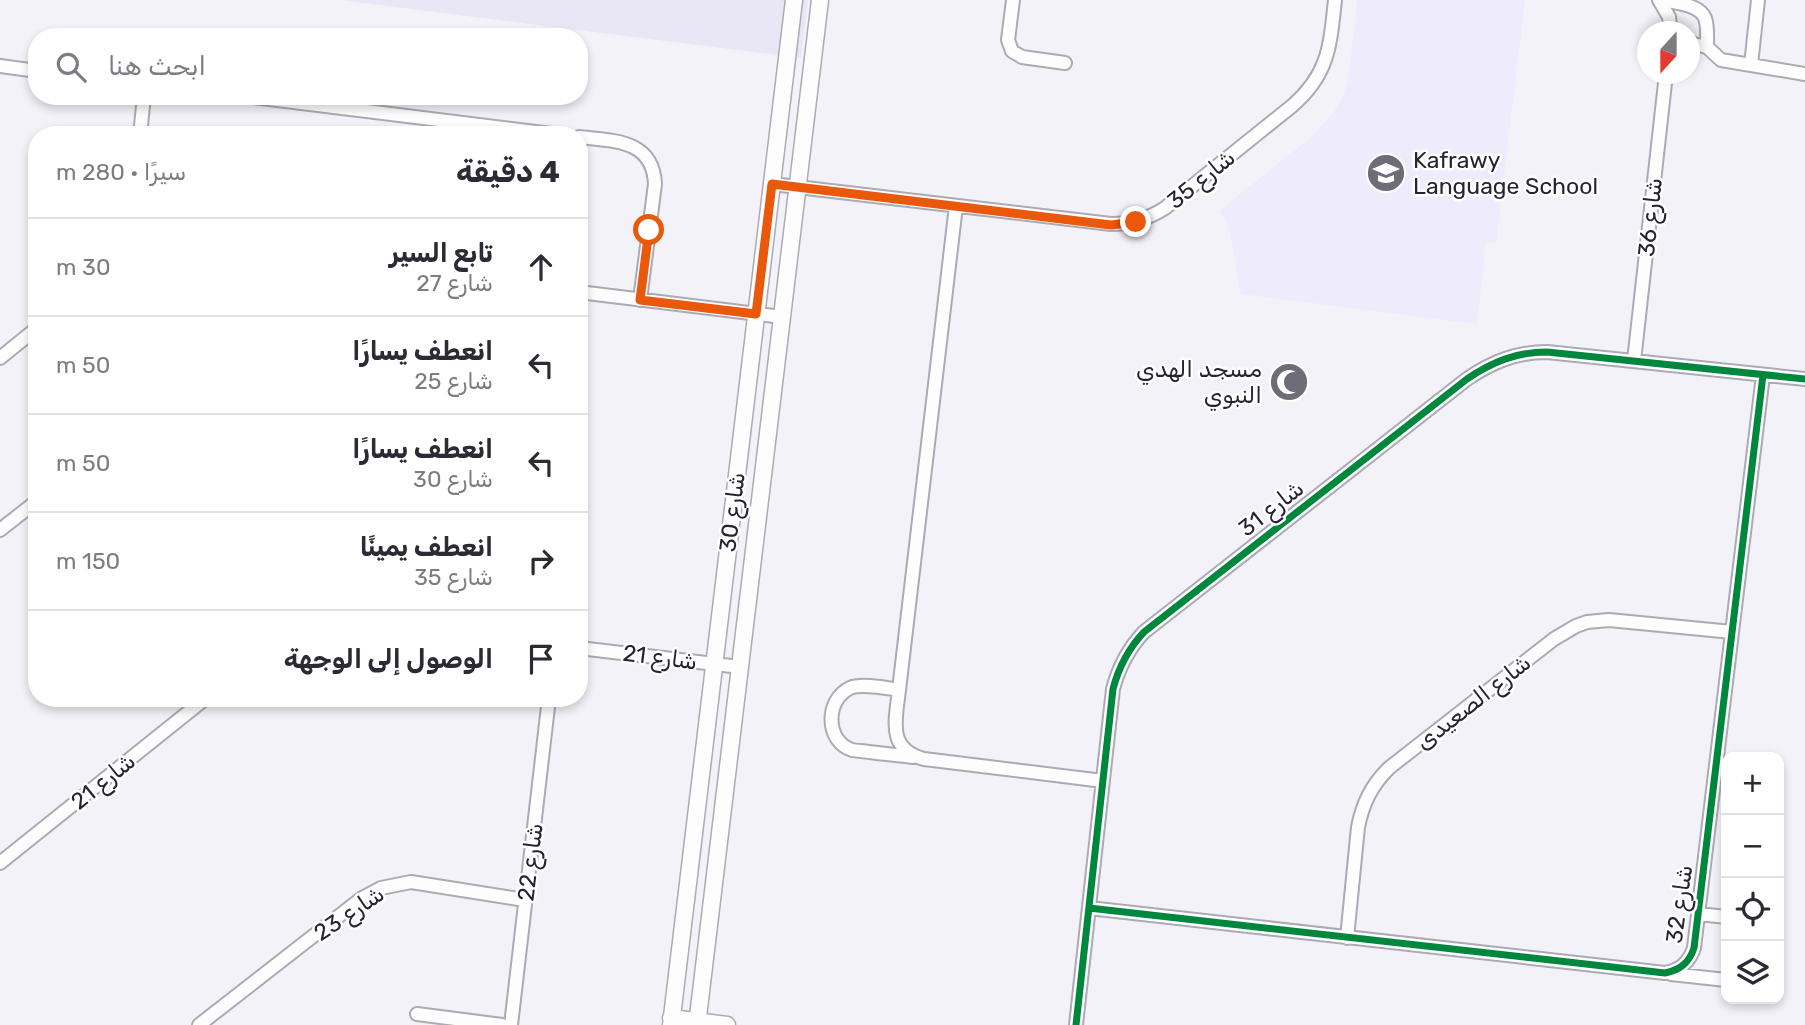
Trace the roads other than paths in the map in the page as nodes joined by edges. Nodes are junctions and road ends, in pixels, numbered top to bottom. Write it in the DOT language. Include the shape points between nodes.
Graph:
graph roads {
  1 [pos="794,0"];
  2 [pos="820,0"];
  3 [pos="1013,0"];
  4 [pos="1335,0"];
  5 [pos="1661,0"];
  6 [pos="1758,0"];
  7 [pos="1670,21"];
  8 [pos="1700,45"];
  9 [pos="1707,47"];
  10 [pos="1065,63"];
  11 [pos="1751,65"];
  12 [pos="0,66"];
  13 [pos="28,70"];
  14 [pos="1805,74"];
  15 [pos="1665,84"];
  16 [pos="143,105"];
  17 [pos="318,105"];
  18 [pos="141,126"];
  19 [pos="488,126"];
  20 [pos="588,138"];
  21 [pos="772,184"];
  22 [pos="798,187"];
  23 [pos="956,206"];
  24 [pos="588,293"];
  25 [pos="640,300"];
  26 [pos="756,314"];
  27 [pos="782,317"];
  28 [pos="28,335"];
  29 [pos="0,358"];
  30 [pos="1634,361"];
  31 [pos="1763,375"];
  32 [pos="1805,379"];
  33 [pos="28,508"];
  34 [pos="0,530"];
  35 [pos="1732,632"];
  36 [pos="588,649"];
  37 [pos="714,664"];
  38 [pos="740,667"];
  39 [pos="899,690"];
  40 [pos="195,707"];
  41 [pos="548,707"];
  42 [pos="923,759"];
  43 [pos="1103,781"];
  44 [pos="0,863"];
  45 [pos="525,900"];
  46 [pos="1089,908"];
  47 [pos="1699,914"];
  48 [pos="1721,916"];
  49 [pos="1347,938"];
  50 [pos="1665,973"];
  51 [pos="1721,980"];
  52 [pos="417,1014"];
  53 [pos="671,1022"];
  54 [pos="697,1023"];
  55 [pos="199,1025"];
  56 [pos="502,1025"];
  57 [pos="511,1025"];
  58 [pos="727,1025"];
  59 [pos="1076,1025"];
  1 -- 21 [label="street, شارع 30"];
  2 -- 22 [label="street, شارع 30"];
  3 -- 10 [label="street" via="1008,40 1012,51 1022,57"];
  4 -- 23 [label="street, شارع 35" via="1330,48 1310,88 1156,214 1111,225"];
  5 -- 7 [label="street"];
  5 -- 9 [label="street" via="1691,6 1704,15"];
  6 -- 11 [label="street"];
  8 -- 9 [label="street"];
  9 -- 11 [label="street" via="1721,60"];
  11 -- 14 [label="street"];
  12 -- 13 [label="street"];
  15 -- 30 [label="street, شارع 36"];
  16 -- 18 [label="street"];
  17 -- 19 [label="street"];
  20 -- 25 [label="street" via="629,144 643,152 652,166 655,184"];
  21 -- 22 [label="street, شارع 35"];
  21 -- 26 [label="street, شارع 30"];
  22 -- 23 [label="street, شارع 35"];
  22 -- 27 [label="street, شارع 30"];
  23 -- 39 [label="street"];
  24 -- 25 [label="street"];
  25 -- 26 [label="street"];
  26 -- 27 [label="street"];
  26 -- 37 [label="street, شارع 30"];
  27 -- 38 [label="street, شارع 30"];
  28 -- 29 [label="street"];
  30 -- 31 [label="street, شارع 31"];
  30 -- 43 [label="street, شارع 31" via="1547,352 1514,355 1493,363 1144,632 1126,654 1116,678"];
  31 -- 32 [label="street, شارع 31"];
  31 -- 35 [label="street, شارع 32"];
  33 -- 34 [label="street"];
  35 -- 47 [label="street, شارع 32"];
  35 -- 49 [label="street, شارع الصعيدى" via="1609,620 1576,626 1389,768 1372,787 1362,809"];
  36 -- 37 [label="street, شارع 21"];
  37 -- 38 [label="street, شارع 21"];
  37 -- 53 [label="street, شارع 30"];
  38 -- 54 [label="street, شارع 30"];
  39 -- 42 [label="street" via="896,736 904,748"];
  39 -- 42 [label="street" via="850,688 834,705 832,727 839,741 852,750"];
  40 -- 44 [label="street, شارع 21"];
  41 -- 45 [label="street, شارع 22"];
  42 -- 43 [label="street"];
  43 -- 46 [label="street, شارع 31"];
  45 -- 55 [label="street, شارع 23" via="421,883 381,888"];
  45 -- 57 [label="street, شارع 22"];
  46 -- 49 [label="street, شارع 32"];
  46 -- 59 [label="street, شارع 31"];
  47 -- 48 [label="street"];
  47 -- 50 [label="street, شارع 32" via="1692,956 1681,968"];
  49 -- 50 [label="street, شارع 32"];
  50 -- 51 [label="street"];
  52 -- 56 [label="street"];
  53 -- 54 [label="street"];
  54 -- 58 [label="street"];
}
